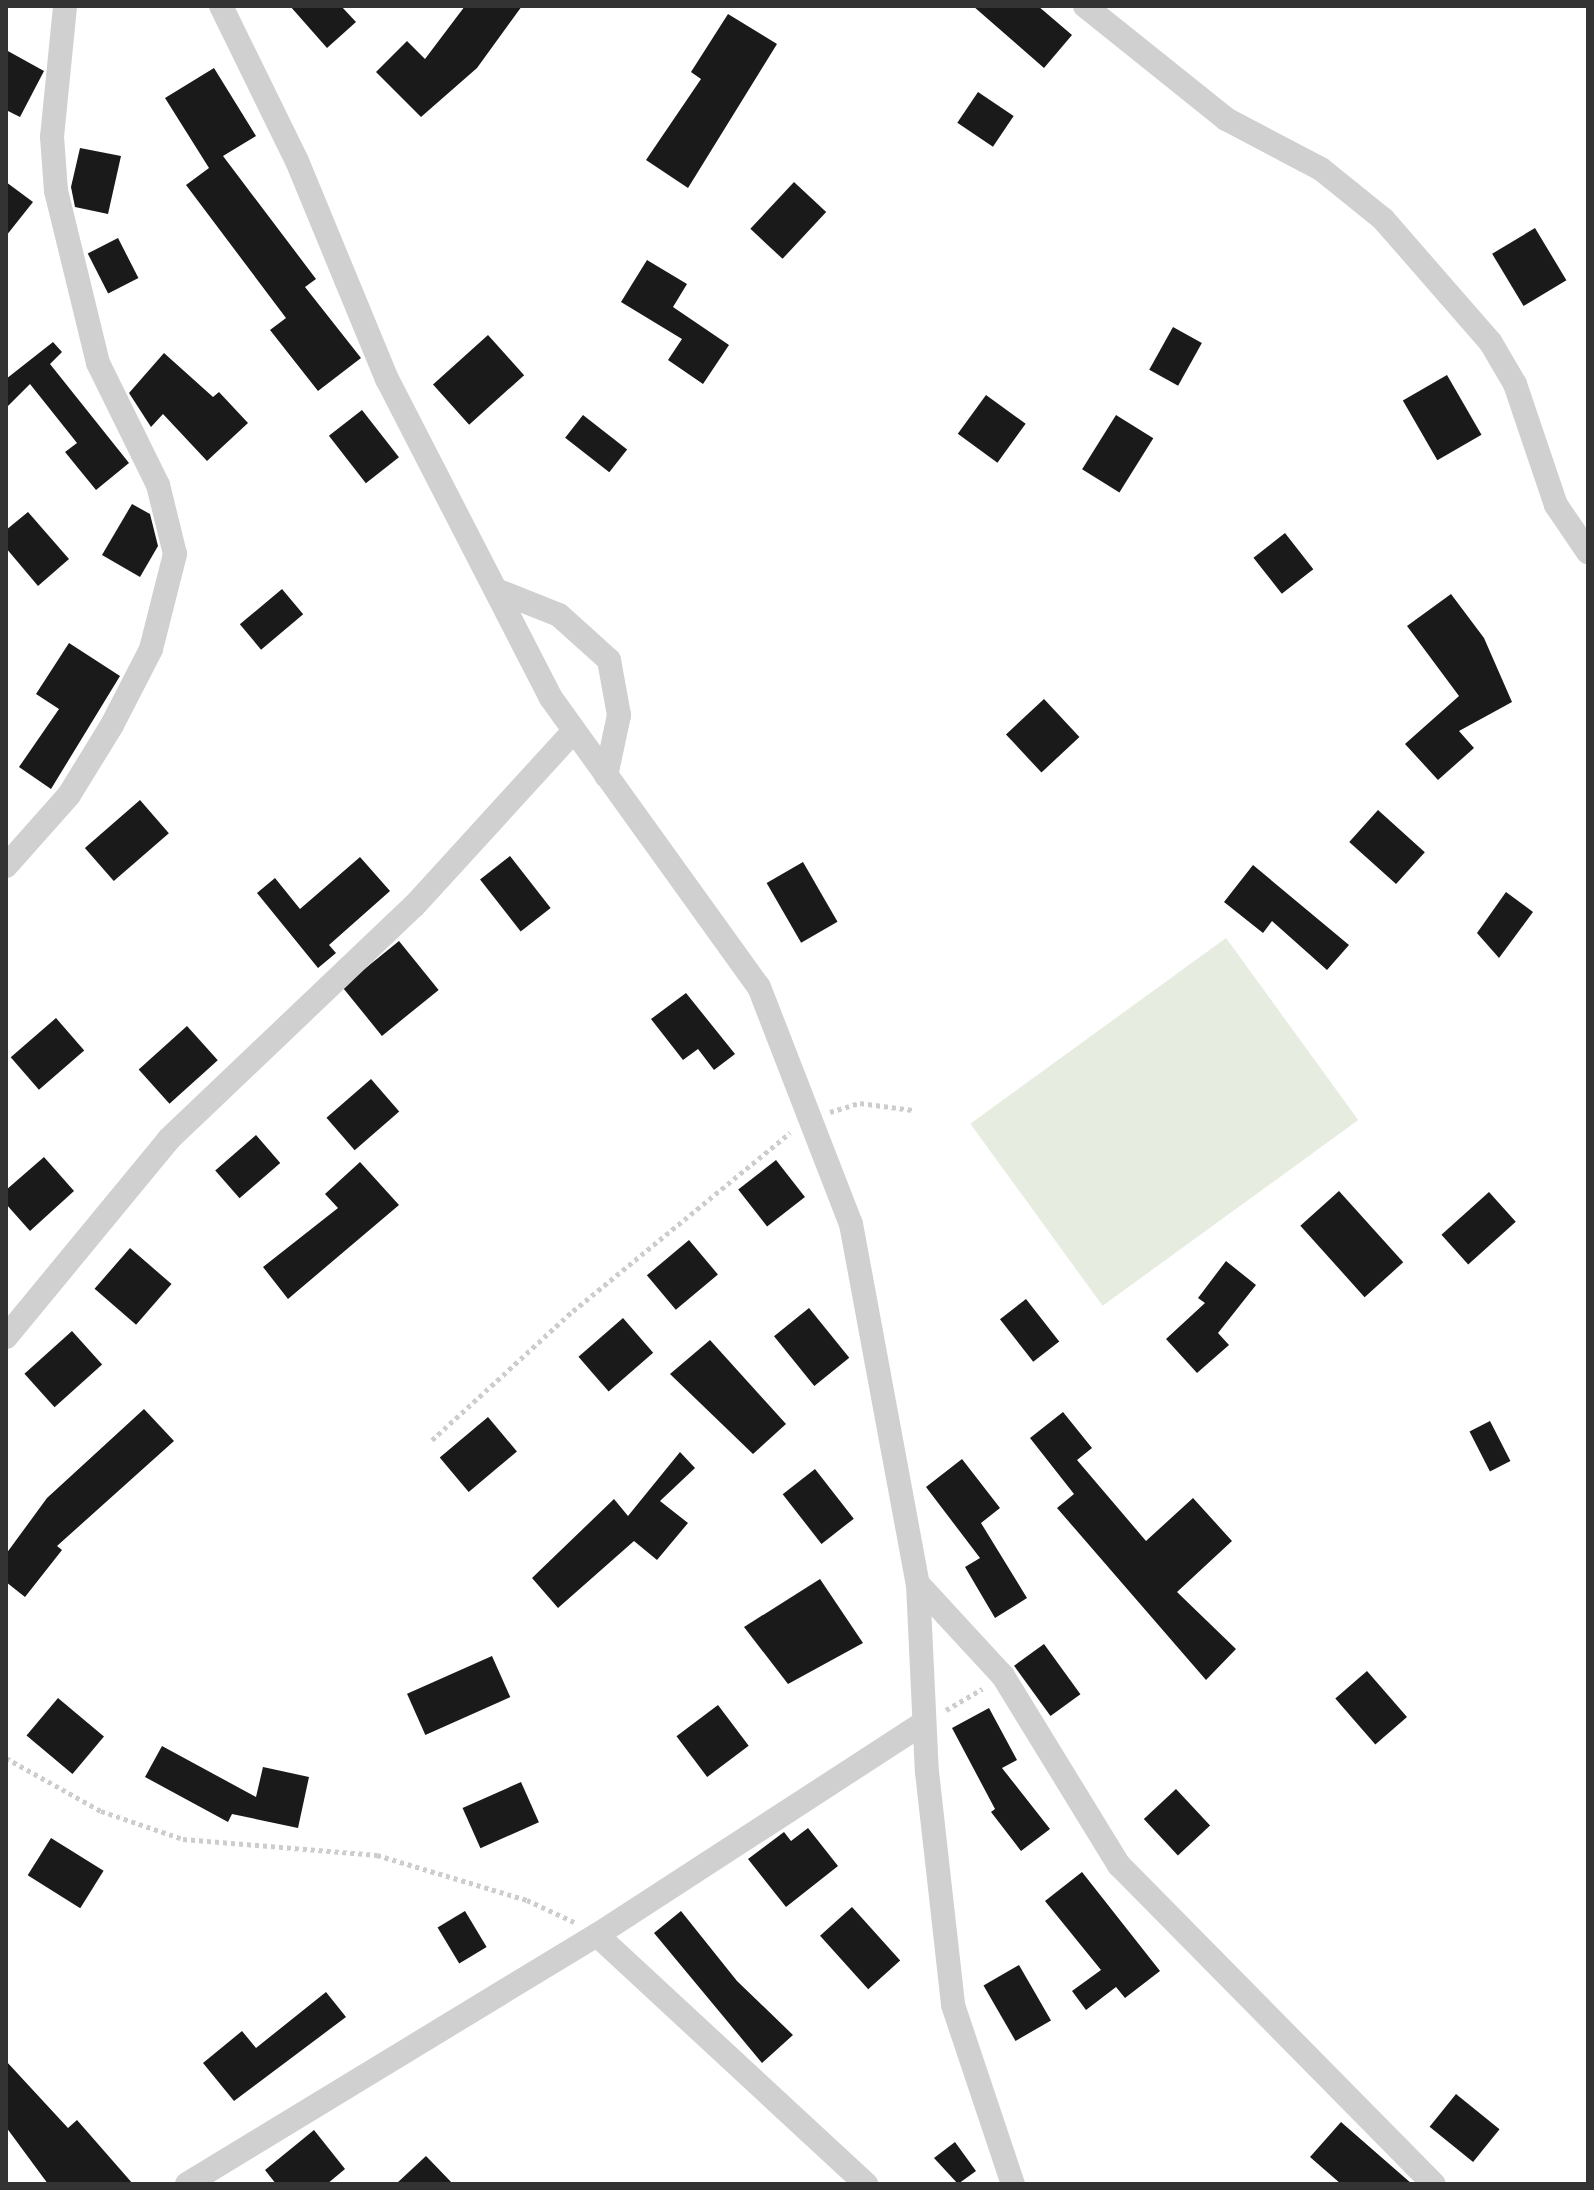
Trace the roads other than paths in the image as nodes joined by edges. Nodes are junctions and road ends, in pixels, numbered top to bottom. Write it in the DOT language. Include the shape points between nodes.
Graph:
graph roads {
  1 [pos="65,6"];
  2 [pos="221,6"];
  3 [pos="1085,6"];
  4 [pos="1588,552"];
  5 [pos="501,592"];
  6 [pos="574,731"];
  7 [pos="606,776"];
  8 [pos="6,866"];
  9 [pos="6,1337"];
  10 [pos="918,1584"];
  11 [pos="923,1723"];
  12 [pos="597,1935"];
  13 [pos="187,2184"];
  14 [pos="866,2184"];
  15 [pos="1013,2184"];
  16 [pos="1434,2184"];
  1 -- 8 [label="street" via="52,137 56,191 98,363 158,485 175,554 151,649 112,725 69,795"];
  2 -- 5 [label="street" via="297,161 387,379"];
  3 -- 4 [label="street" via="1226,119 1321,169 1383,219 1491,343 1515,384 1556,505"];
  5 -- 6 [label="street"];
  5 -- 7 [label="street" via="559,615 609,660 619,715"];
  6 -- 7 [label="street"];
  6 -- 9 [label="street" via="414,906 169,1139"];
  7 -- 10 [label="street" via="759,987 851,1224"];
  10 -- 11 [label="street"];
  10 -- 16 [label="street" via="1003,1676 1119,1865"];
  11 -- 12 [label="street"];
  11 -- 15 [label="street" via="953,2005"];
  12 -- 13 [label="street"];
  12 -- 14 [label="street"];
}
